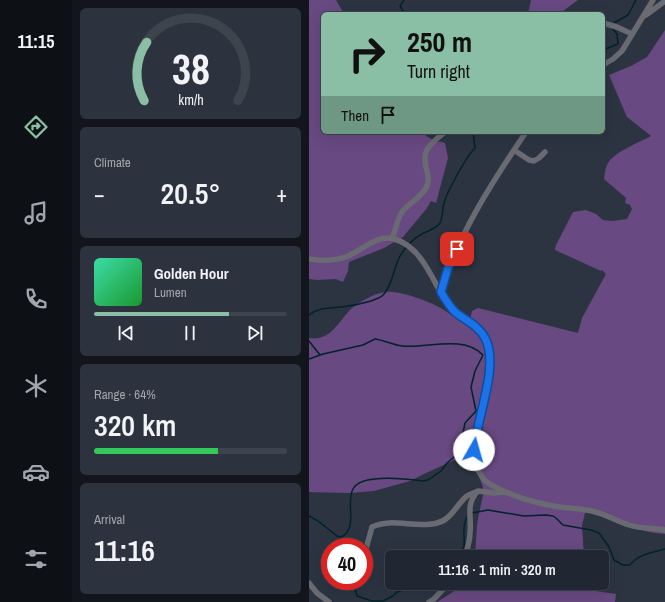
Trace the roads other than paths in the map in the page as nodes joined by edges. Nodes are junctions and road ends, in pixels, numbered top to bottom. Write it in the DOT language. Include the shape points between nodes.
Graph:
graph roads {
  1 [pos="653,0"];
  2 [pos="665,1"];
  3 [pos="644,16"];
  4 [pos="605,24"];
  5 [pos="632,34"];
  6 [pos="605,64"];
  7 [pos="443,134"];
  8 [pos="525,134"];
  9 [pos="514,150"];
  10 [pos="545,152"];
  11 [pos="392,238"];
  12 [pos="309,259"];
  13 [pos="441,292"];
  14 [pos="478,491"];
  15 [pos="505,492"];
  16 [pos="665,530"];
  17 [pos="369,538"];
  18 [pos="467,550"];
  19 [pos="309,583"];
  20 [pos="442,590"];
  21 [pos="329,602"];
  22 [pos="429,602"];
  1 -- 3 [label="street"];
  2 -- 3 [label="street"];
  3 -- 5 [label="street"];
  4 -- 5 [label="street"];
  5 -- 6 [label="street" via="622,51"];
  7 -- 11 [label="street" via="425,154 429,177 427,186 403,211"];
  8 -- 9 [label="street"];
  9 -- 10 [label="street" via="534,161"];
  9 -- 13 [label="street" via="491,184 463,238 448,268"];
  11 -- 12 [label="street" via="380,239 346,257 323,261"];
  11 -- 13 [label="street" via="408,245 419,256"];
  13 -- 15 [label="street" via="454,311 486,338 490,367 475,436 475,459 478,470 486,482"];
  14 -- 15 [label="street"];
  14 -- 17 [label="street" via="465,498 439,523 377,524 372,527"];
  14 -- 18 [label="street" via="470,503 471,531"];
  15 -- 16 [label="street" via="544,504 592,511 634,526"];
  19 -- 21 [label="street"];
  20 -- 22 [label="street"];
}
